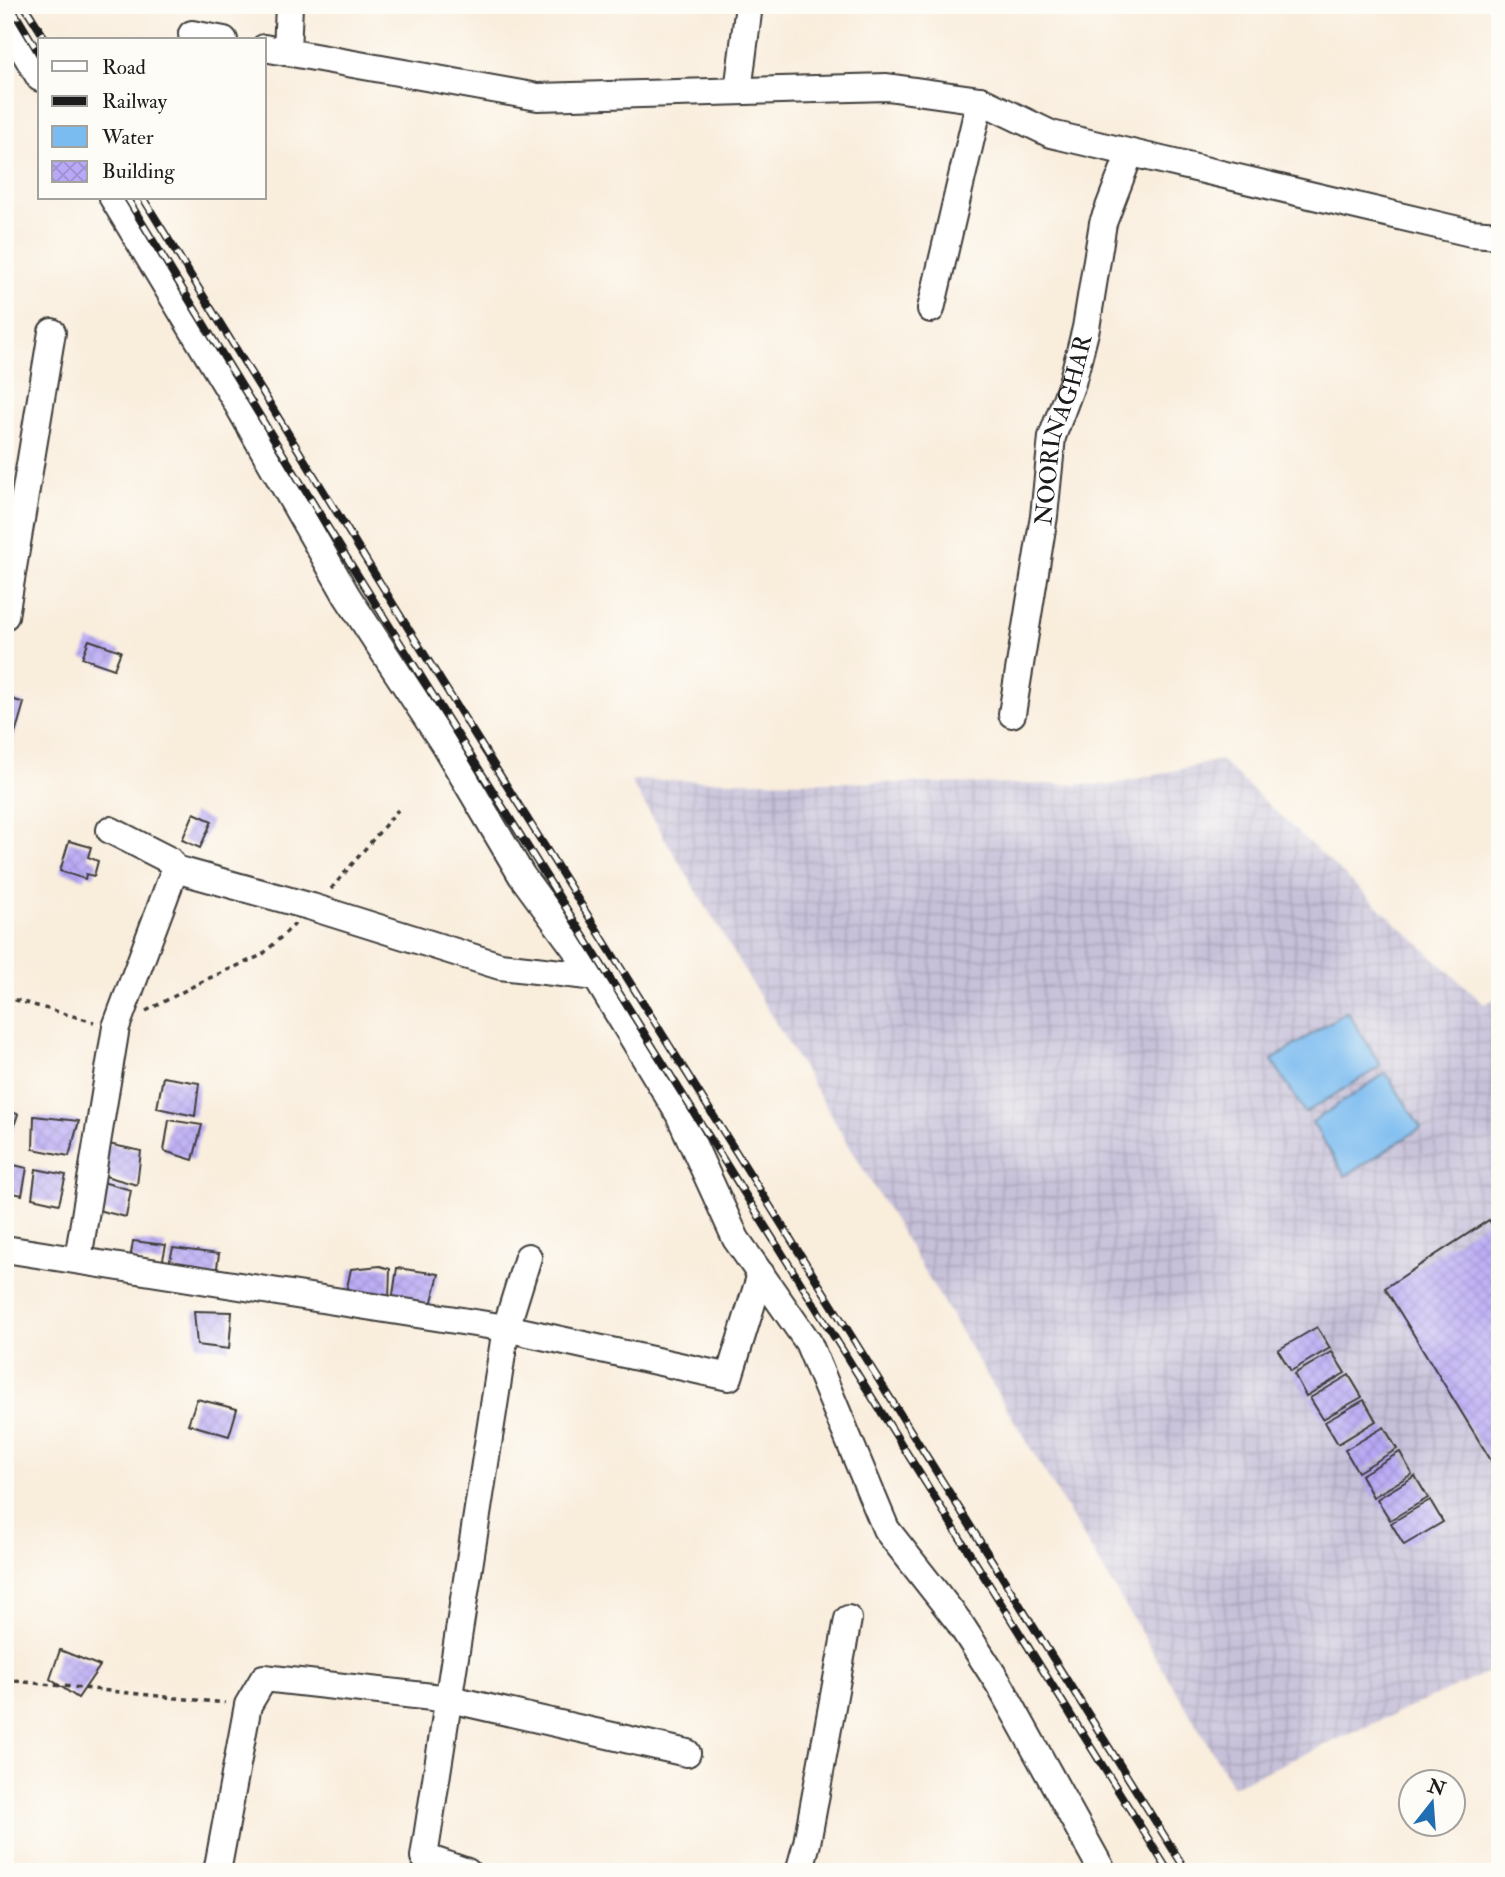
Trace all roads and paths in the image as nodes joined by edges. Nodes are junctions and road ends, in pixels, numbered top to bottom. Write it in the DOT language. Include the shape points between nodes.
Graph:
graph roads {
  1 [pos="289,5"];
  2 [pos="749,5"];
  3 [pos="5,19"];
  4 [pos="193,38"];
  5 [pos="213,38"];
  6 [pos="276,50"];
  7 [pos="38,75"];
  8 [pos="738,91"];
  9 [pos="980,100"];
  10 [pos="1130,153"];
  11 [pos="114,200"];
  12 [pos="1500,235"];
  13 [pos="931,309"];
  14 [pos="52,332"];
  15 [pos="5,616"];
  16 [pos="1012,713"];
  17 [pos="398,810"];
  18 [pos="110,830"];
  19 [pos="5,869"];
  20 [pos="175,869"];
  21 [pos="5,878"];
  22 [pos="312,907"];
  23 [pos="596,977"];
  24 [pos="5,998"];
  25 [pos="116,1027"];
  26 [pos="5,1249"];
  27 [pos="528,1257"];
  28 [pos="78,1259"];
  29 [pos="761,1274"];
  30 [pos="506,1328"];
  31 [pos="848,1619"];
  32 [pos="5,1680"];
  33 [pos="450,1699"];
  34 [pos="248,1705"];
  35 [pos="687,1753"];
  36 [pos="217,1872"];
  37 [pos="467,1872"];
  38 [pos="799,1872"];
  39 [pos="1103,1872"];
  1 -- 6 [label="street"];
  2 -- 8 [label="street"];
  3 -- 7 [label="street"];
  4 -- 5 [label="street" via="192,34"];
  6 -- 8 [label="street" via="538,97"];
  8 -- 9 [label="street" via="887,87"];
  9 -- 10 [label="street" via="1051,134"];
  9 -- 13 [label="street"];
  10 -- 12 [label="street" via="1459,230"];
  10 -- 16 [label="street, NOORINAGHAR" via="1103,223 1086,328 1052,437"];
  11 -- 23 [label="street" via="347,597 444,744 522,876"];
  14 -- 15 [label="street"];
  17 -- 22 [label="path"];
  18 -- 20 [label="street" via="169,860"];
  19 -- 21 [label="path" via="9,869"];
  20 -- 22 [label="street"];
  20 -- 25 [label="street"];
  22 -- 23 [label="street" via="500,967"];
  22 -- 25 [label="path" via="262,956"];
  23 -- 29 [label="street" via="679,1114 736,1239"];
  24 -- 25 [label="path"];
  25 -- 28 [label="street"];
  26 -- 28 [label="street"];
  27 -- 30 [label="street"];
  28 -- 30 [label="street"];
  29 -- 30 [label="street" via="729,1377"];
  29 -- 39 [label="street" via="808,1342 886,1529 959,1622 999,1684"];
  30 -- 33 [label="street"];
  31 -- 38 [label="street"];
  32 -- 34 [label="path"];
  33 -- 34 [label="street" via="264,1678"];
  33 -- 35 [label="street"];
  33 -- 37 [label="street" via="424,1857"];
  34 -- 36 [label="street"];
}
